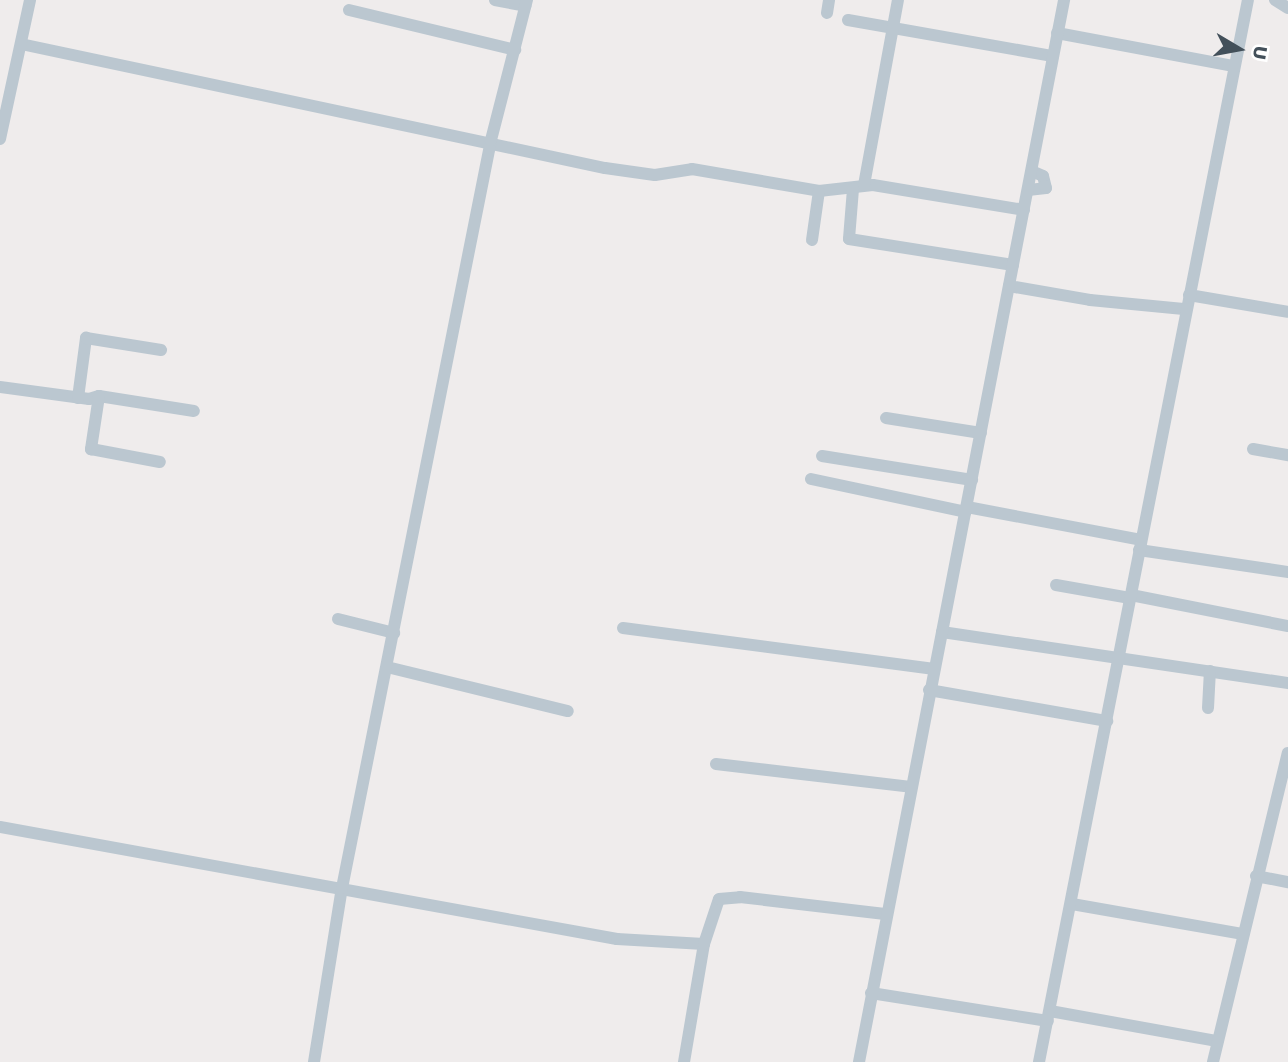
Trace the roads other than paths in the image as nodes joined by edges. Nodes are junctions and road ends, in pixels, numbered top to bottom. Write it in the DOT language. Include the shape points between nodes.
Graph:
graph roads {
  1 [pos="30,0"];
  2 [pos="495,0"];
  3 [pos="898,0"];
  4 [pos="1064,0"];
  5 [pos="1248,0"];
  6 [pos="1275,0"];
  7 [pos="526,3"];
  8 [pos="1288,8"];
  9 [pos="349,10"];
  10 [pos="848,20"];
  11 [pos="892,30"];
  12 [pos="1057,33"];
  13 [pos="21,44"];
  14 [pos="515,50"];
  15 [pos="1053,56"];
  16 [pos="1234,66"];
  17 [pos="6,74"];
  18 [pos="0,139"];
  19 [pos="491,140"];
  20 [pos="858,187"];
  21 [pos="820,191"];
  22 [pos="1024,209"];
  23 [pos="812,240"];
  24 [pos="1013,265"];
  25 [pos="1009,286"];
  26 [pos="1189,295"];
  27 [pos="1184,309"];
  28 [pos="1288,312"];
  29 [pos="161,351"];
  30 [pos="0,387"];
  31 [pos="99,396"];
  32 [pos="78,398"];
  33 [pos="194,411"];
  34 [pos="886,418"];
  35 [pos="981,433"];
  36 [pos="1253,449"];
  37 [pos="1288,455"];
  38 [pos="822,456"];
  39 [pos="160,462"];
  40 [pos="811,479"];
  41 [pos="972,480"];
  42 [pos="966,509"];
  43 [pos="1140,545"];
  44 [pos="1288,572"];
  45 [pos="1056,585"];
  46 [pos="1131,596"];
  47 [pos="338,619"];
  48 [pos="1288,626"];
  49 [pos="623,628"];
  50 [pos="942,632"];
  51 [pos="394,633"];
  52 [pos="1120,659"];
  53 [pos="387,667"];
  54 [pos="934,669"];
  55 [pos="1210,671"];
  56 [pos="1288,683"];
  57 [pos="929,690"];
  58 [pos="1208,708"];
  59 [pos="568,711"];
  60 [pos="1107,721"];
  61 [pos="1288,753"];
  62 [pos="716,764"];
  63 [pos="911,787"];
  64 [pos="0,827"];
  65 [pos="1256,876"];
  66 [pos="1288,883"];
  67 [pos="342,888"];
  68 [pos="1072,904"];
  69 [pos="885,914"];
  70 [pos="1243,934"];
  71 [pos="704,944"];
  72 [pos="871,993"];
  73 [pos="1049,1016"];
  74 [pos="1217,1041"];
  75 [pos="314,1062"];
  76 [pos="684,1062"];
  77 [pos="859,1062"];
  78 [pos="1039,1062"];
  79 [pos="1213,1062"];
  1 -- 13 [label="street"];
  2 -- 7 [label="street"];
  3 -- 11 [label="street"];
  4 -- 12 [label="street"];
  5 -- 16 [label="street"];
  6 -- 8 [label="street"];
  7 -- 14 [label="street"];
  9 -- 14 [label="street"];
  10 -- 11 [label="street"];
  11 -- 15 [label="street"];
  11 -- 20 [label="street"];
  12 -- 15 [label="street"];
  12 -- 16 [label="street"];
  13 -- 17 [label="street"];
  13 -- 19 [label="street"];
  14 -- 19 [label="street"];
  15 -- 22 [label="street"];
  16 -- 26 [label="street"];
  17 -- 18 [label="street"];
  19 -- 21 [label="street" via="634,172 655,175 692,169"];
  19 -- 51 [label="street"];
  20 -- 21 [label="street"];
  20 -- 22 [label="street"];
  20 -- 24 [label="street" via="850,240"];
  21 -- 23 [label="street"];
  22 -- 24 [label="street"];
  24 -- 25 [label="street"];
  25 -- 27 [label="street"];
  25 -- 35 [label="street"];
  26 -- 27 [label="street"];
  26 -- 28 [label="street"];
  27 -- 43 [label="street"];
  29 -- 32 [label="street" via="86,338"];
  30 -- 32 [label="street"];
  31 -- 32 [label="street"];
  31 -- 33 [label="street"];
  31 -- 39 [label="street" via="91,449"];
  34 -- 35 [label="street"];
  35 -- 41 [label="street"];
  36 -- 37 [label="street"];
  38 -- 41 [label="street"];
  40 -- 42 [label="street"];
  41 -- 42 [label="street"];
  42 -- 43 [label="street"];
  42 -- 50 [label="street"];
  43 -- 44 [label="street"];
  43 -- 46 [label="street"];
  45 -- 46 [label="street"];
  46 -- 48 [label="street"];
  46 -- 52 [label="street"];
  47 -- 51 [label="street"];
  49 -- 54 [label="street"];
  50 -- 52 [label="street"];
  50 -- 54 [label="street"];
  51 -- 53 [label="street"];
  52 -- 55 [label="street"];
  52 -- 60 [label="street"];
  53 -- 59 [label="street"];
  53 -- 67 [label="street"];
  54 -- 57 [label="street"];
  55 -- 56 [label="street"];
  55 -- 58 [label="street"];
  57 -- 60 [label="street"];
  57 -- 63 [label="street"];
  60 -- 68 [label="street"];
  61 -- 65 [label="street"];
  62 -- 63 [label="street"];
  63 -- 69 [label="street"];
  64 -- 67 [label="street"];
  65 -- 66 [label="street"];
  65 -- 70 [label="street"];
  67 -- 71 [label="street" via="617,939"];
  67 -- 75 [label="street"];
  68 -- 70 [label="street"];
  68 -- 73 [label="street"];
  69 -- 71 [label="street" via="726,896 713,907"];
  69 -- 72 [label="street"];
  70 -- 74 [label="street"];
  71 -- 76 [label="street"];
  72 -- 73 [label="street"];
  72 -- 77 [label="street"];
  73 -- 74 [label="street"];
  73 -- 78 [label="street"];
  74 -- 79 [label="street"];
}
